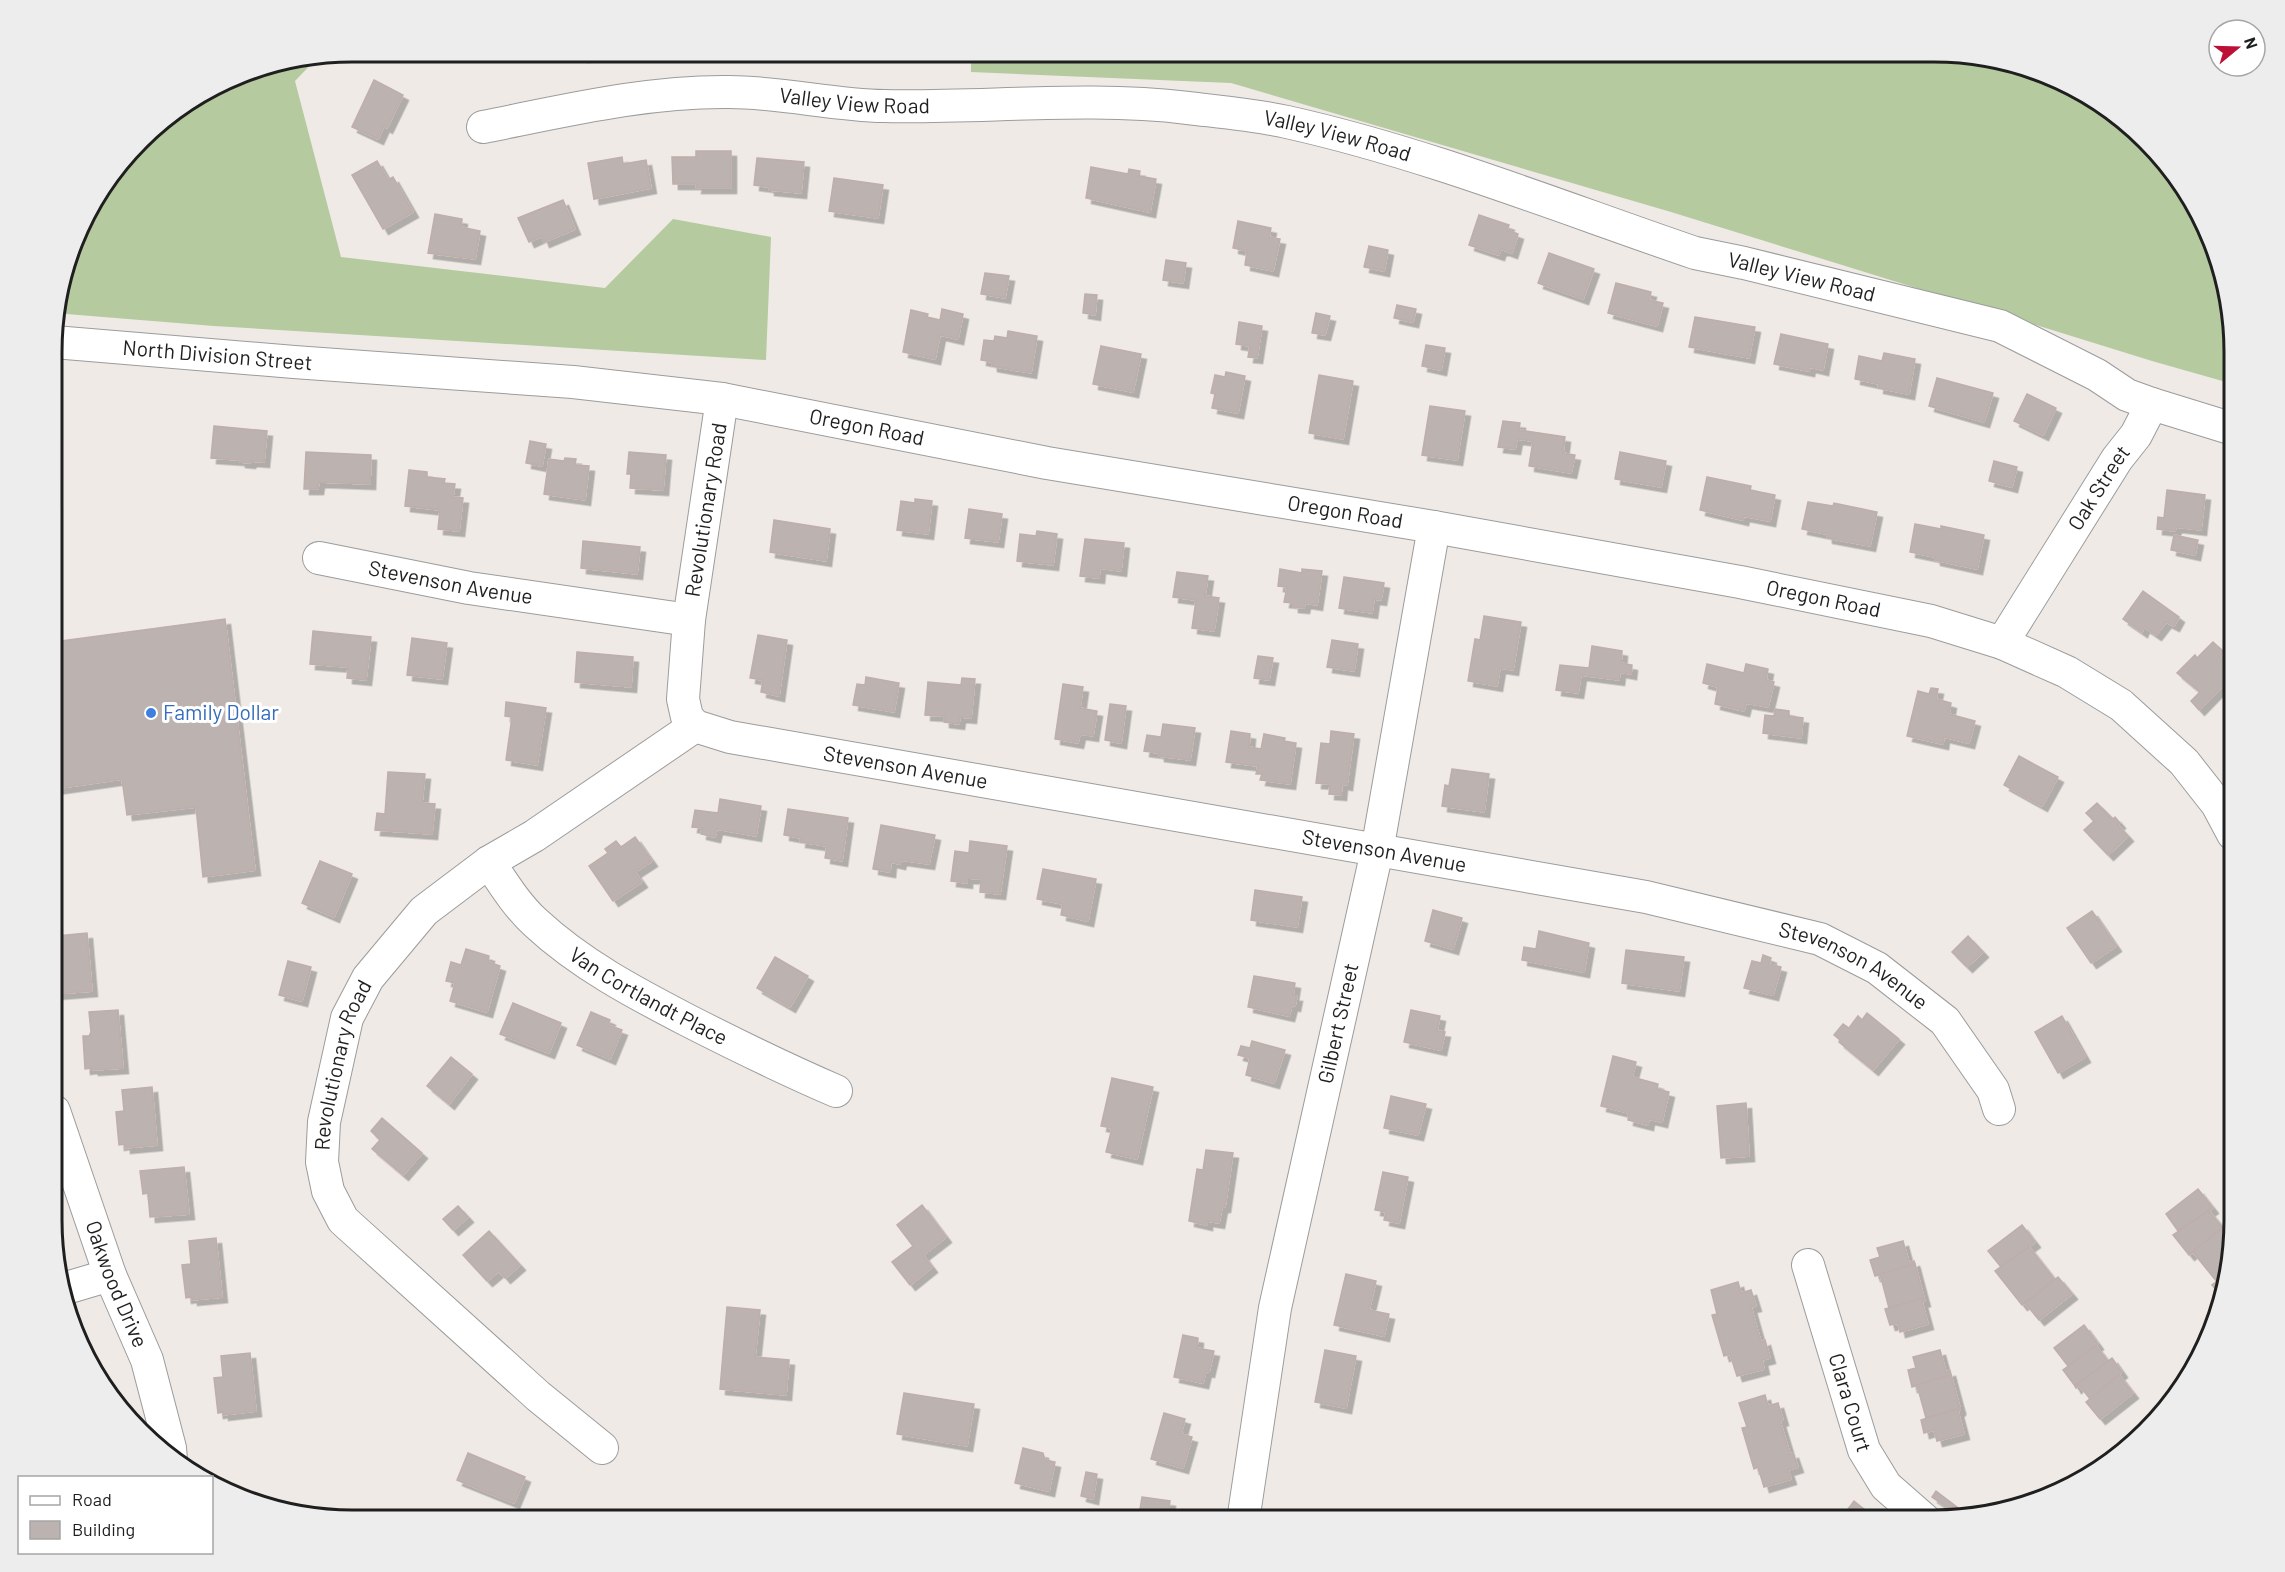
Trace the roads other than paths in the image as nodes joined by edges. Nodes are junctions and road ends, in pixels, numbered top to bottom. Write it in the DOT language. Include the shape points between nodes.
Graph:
graph roads {
  1 [pos="483,127"];
  2 [pos="62,343"];
  3 [pos="380,368"];
  4 [pos="722,399"];
  5 [pos="2152,405"];
  6 [pos="2224,426"];
  7 [pos="1434,527"];
  8 [pos="319,558"];
  9 [pos="689,620"];
  10 [pos="2002,644"];
  11 [pos="695,726"];
  12 [pos="2224,817"];
  13 [pos="1377,851"];
  14 [pos="489,862"];
  15 [pos="836,1091"];
  16 [pos="2000,1109"];
  17 [pos="62,1134"];
  18 [pos="1808,1265"];
  19 [pos="110,1275"];
  20 [pos="69,1287"];
  21 [pos="170,1447"];
  22 [pos="602,1448"];
  23 [pos="1245,1510"];
  24 [pos="1913,1510"];
  1 -- 5 [label="street, Valley View Road" via="650,96 730,92 863,105 1077,103 1174,107 1283,122 1409,155 1695,253 2000,326"];
  2 -- 3 [label="street, North Division Street"];
  3 -- 4 [label="street, Oregon Road" via="573,382"];
  4 -- 7 [label="street, Oregon Road" via="1047,463"];
  4 -- 9 [label="street, Revolutionary Road"];
  5 -- 6 [label="street"];
  5 -- 10 [label="street, Oak Street"];
  7 -- 10 [label="street, Oregon Road" via="1931,621"];
  7 -- 13 [label="street, Gilbert Street"];
  8 -- 9 [label="street, Stevenson Avenue" via="469,588"];
  9 -- 11 [label="street, Revolutionary Road" via="683,699 687,717"];
  10 -- 12 [label="street, Oregon Road" via="2067,672 2121,705 2184,762"];
  11 -- 13 [label="street, Stevenson Avenue" via="730,737"];
  11 -- 14 [label="street, Revolutionary Road" via="534,836"];
  13 -- 16 [label="street, Stevenson Avenue" via="1646,897 1820,939 1877,968 1945,1022 1993,1090"];
  13 -- 23 [label="street, Gilbert Street" via="1275,1308"];
  14 -- 15 [label="street, Van Cortlandt Place" via="536,923 573,954 654,1003 771,1063"];
  14 -- 22 [label="street, Revolutionary Road" via="424,911 368,978 347,1018 324,1122 322,1162 328,1191 343,1220 538,1396"];
  17 -- 19 [label="street, Oakwood Drive"];
  18 -- 24 [label="street, Clara Court" via="1864,1450 1886,1486"];
  19 -- 20 [label="street"];
  19 -- 21 [label="street, Oakwood Drive" via="147,1360"];
}
